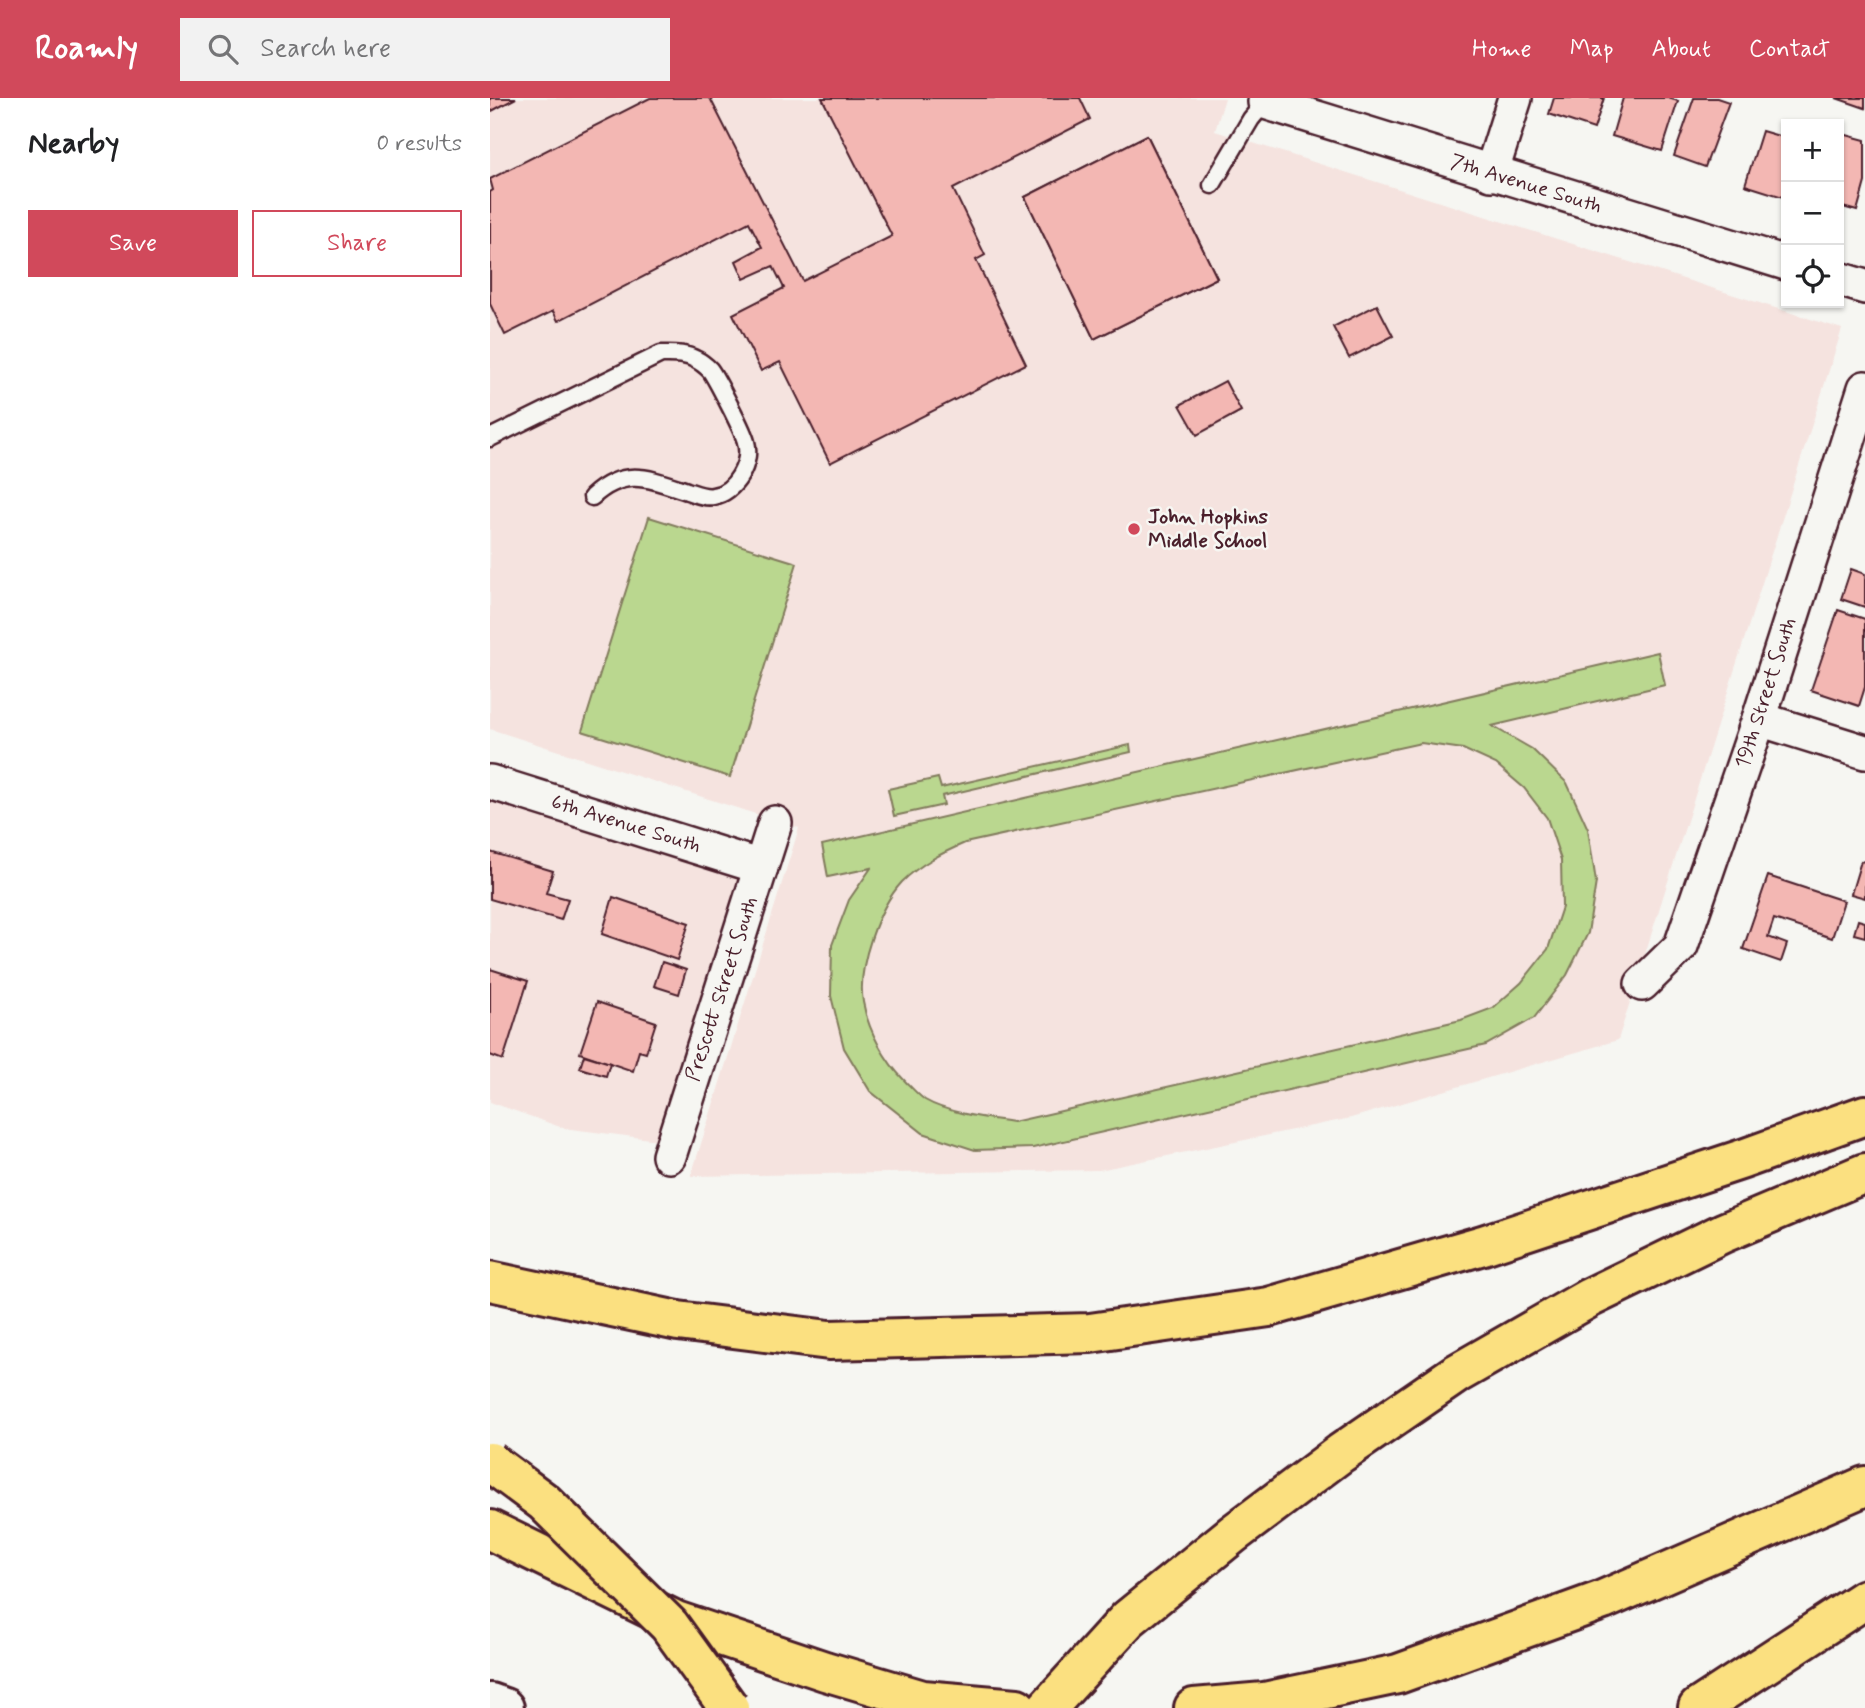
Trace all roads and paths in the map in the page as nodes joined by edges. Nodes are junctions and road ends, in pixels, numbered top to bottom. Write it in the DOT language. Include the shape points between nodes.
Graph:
graph roads {
  1 [pos="1515,98"];
  2 [pos="1263,99"];
  3 [pos="1492,174"];
  4 [pos="1212,186"];
  5 [pos="1781,261"];
  6 [pos="1844,281"];
  7 [pos="1865,287"];
  8 [pos="1865,388"];
  9 [pos="490,438"];
  10 [pos="593,497"];
  11 [pos="1759,719"];
  12 [pos="1865,752"];
  13 [pos="490,782"];
  14 [pos="775,823"];
  15 [pos="761,867"];
  16 [pos="1642,984"];
  17 [pos="1865,1115"];
  18 [pos="669,1156"];
  19 [pos="1865,1173"];
  20 [pos="490,1281"];
  21 [pos="490,1462"];
  22 [pos="1865,1486"];
  23 [pos="502,1536"];
  24 [pos="1865,1598"];
  25 [pos="490,1703"];
  26 [pos="504,1708"];
  27 [pos="729,1708"];
  28 [pos="1017,1708"];
  29 [pos="1047,1708"];
  30 [pos="1194,1708"];
  31 [pos="1698,1708"];
  1 -- 3 [label="street"];
  2 -- 3 [label="street, 7th Avenue South"];
  2 -- 4 [label="lane"];
  3 -- 5 [label="street, 7th Avenue South"];
  6 -- 7 [label="street"];
  8 -- 11 [label="street, 19th Street South"];
  9 -- 10 [label="lane" via="661,354 699,360 710,370 747,443 741,476 713,496 626,477 607,484"];
  11 -- 12 [label="street"];
  11 -- 16 [label="street, 19th Street South" via="1681,946"];
  13 -- 15 [label="street, 6th Avenue South"];
  14 -- 15 [label="street, Prescott Street South"];
  15 -- 18 [label="street, Prescott Street South"];
  17 -- 20 [label="highway" via="1483,1245 1269,1307 1090,1332 829,1340 678,1321"];
  19 -- 29 [label="highway" via="1723,1233 1589,1298 1456,1374 1341,1453 1128,1619"];
  21 -- 27 [label="highway, bridge" via="544,1502 669,1625"];
  22 -- 30 [label="highway" via="1604,1600 1398,1674 1264,1702"];
  23 -- 28 [label="highway" via="676,1620 825,1671 923,1700"];
  24 -- 31 [label="highway"];
  25 -- 26 [label="street"];
}
